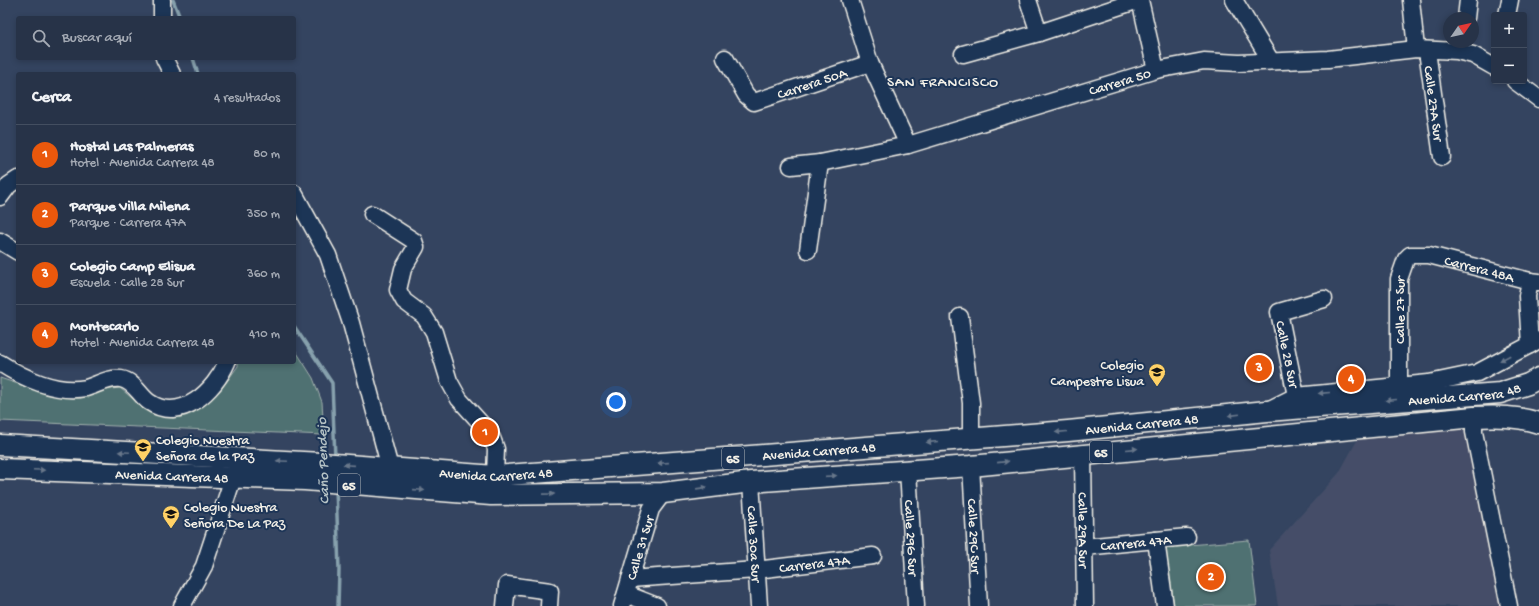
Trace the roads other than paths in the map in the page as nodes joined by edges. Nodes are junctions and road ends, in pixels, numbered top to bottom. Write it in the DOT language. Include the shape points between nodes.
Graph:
graph roads {
  1 [pos="162,0"];
  2 [pos="850,0"];
  3 [pos="1028,0"];
  4 [pos="1140,0"];
  5 [pos="1234,0"];
  6 [pos="1411,0"];
  7 [pos="1468,0"];
  8 [pos="1510,0"];
  9 [pos="1467,12"];
  10 [pos="1508,12"];
  11 [pos="162,16"];
  12 [pos="1039,33"];
  13 [pos="1443,48"];
  14 [pos="1461,48"];
  15 [pos="1422,50"];
  16 [pos="963,54"];
  17 [pos="725,58"];
  18 [pos="165,60"];
  19 [pos="1271,61"];
  20 [pos="870,63"];
  21 [pos="1491,65"];
  22 [pos="1156,70"];
  23 [pos="171,72"];
  24 [pos="1519,84"];
  25 [pos="1539,100"];
  26 [pos="908,145"];
  27 [pos="1442,157"];
  28 [pos="820,163"];
  29 [pos="791,166"];
  30 [pos="16,180"];
  31 [pos="0,197"];
  32 [pos="296,197"];
  33 [pos="372,214"];
  34 [pos="0,241"];
  35 [pos="808,250"];
  36 [pos="16,251"];
  37 [pos="1429,254"];
  38 [pos="1535,281"];
  39 [pos="1324,299"];
  40 [pos="960,317"];
  41 [pos="1534,342"];
  42 [pos="0,363"];
  43 [pos="226,364"];
  44 [pos="1539,378"];
  45 [pos="1399,386"];
  46 [pos="1296,396"];
  47 [pos="1267,411"];
  48 [pos="1474,417"];
  49 [pos="1539,423"];
  50 [pos="971,439"];
  51 [pos="0,444"];
  52 [pos="1083,454"];
  53 [pos="971,466"];
  54 [pos="384,468"];
  55 [pos="0,469"];
  56 [pos="908,470"];
  57 [pos="319,473"];
  58 [pos="495,476"];
  59 [pos="233,478"];
  60 [pos="751,482"];
  61 [pos="663,493"];
  62 [pos="1187,537"];
  63 [pos="1156,540"];
  64 [pos="1084,547"];
  65 [pos="873,556"];
  66 [pos="756,570"];
  67 [pos="626,593"];
  68 [pos="549,598"];
  69 [pos="182,606"];
  70 [pos="505,606"];
  71 [pos="657,606"];
  72 [pos="759,606"];
  73 [pos="916,606"];
  74 [pos="979,606"];
  75 [pos="1085,606"];
  76 [pos="1165,606"];
  77 [pos="1509,606"];
  1 -- 11 [label="street"];
  2 -- 20 [label="street"];
  3 -- 12 [label="street"];
  4 -- 12 [label="street"];
  4 -- 22 [label="street"];
  5 -- 19 [label="street"];
  6 -- 15 [label="street, Calle 27A Sur"];
  7 -- 9 [label="street"];
  8 -- 10 [label="street"];
  12 -- 16 [label="street"];
  13 -- 15 [label="street, Carrera 50"];
  14 -- 21 [label="street, Carrera 50"];
  15 -- 19 [label="street, Carrera 50" via="1328,59"];
  15 -- 27 [label="street, Calle 27A Sur"];
  17 -- 20 [label="street, Carrera 50A" via="746,95 754,102"];
  18 -- 23 [label="street"];
  19 -- 22 [label="street, Carrera 50" via="1204,61"];
  20 -- 26 [label="street"];
  22 -- 26 [label="street, Carrera 50"];
  24 -- 25 [label="street"];
  26 -- 28 [label="street, Carrera 50"];
  28 -- 29 [label="street, Carrera 50"];
  28 -- 35 [label="street"];
  30 -- 31 [label="street"];
  32 -- 54 [label="street" via="328,255 351,323"];
  33 -- 58 [label="street" via="414,241 416,247 403,269 398,290 404,301 424,316 434,332 448,381 492,438 496,449"];
  34 -- 36 [label="street"];
  37 -- 38 [label="street, Carrera 48A"];
  37 -- 45 [label="street, Calle 27 Sur" via="1410,255 1399,279"];
  38 -- 41 [label="street" via="1527,296"];
  39 -- 46 [label="street, Calle 28 Sur" via="1279,312"];
  40 -- 50 [label="street" via="971,403"];
  41 -- 45 [label="street, one-way" via="1477,373"];
  42 -- 43 [label="street" via="35,381 61,387 85,388 111,379 122,379 131,383 149,402 164,408 181,408 196,401 221,376"];
  44 -- 47 [label="main road, Avenida Carrera 48 / 65, one-way" via="1500,393"];
  45 -- 46 [label="street, one-way"];
  46 -- 47 [label="street"];
  47 -- 50 [label="main road, Avenida Carrera 48 / 65, one-way"];
  48 -- 49 [label="main road, Avenida Carrera 48 / 65" via="1502,416"];
  52 -- 48 [label="main road, Avenida Carrera 48 / 65, one-way"];
  48 -- 77 [label="street" via="1474,432"];
  50 -- 58 [label="main road, Avenida Carrera 48 / 65, one-way"];
  57 -- 51 [label="main road, Avenida Carrera 48 / 65, one-way"];
  53 -- 52 [label="main road, Avenida Carrera 48 / 65, one-way"];
  52 -- 64 [label="street, Calle 29A Sur"];
  53 -- 56 [label="main road, Avenida Carrera 48 / 65"];
  53 -- 74 [label="street, Calle 29C Sur"];
  54 -- 57 [label="main road, Avenida Carrera 48 / 65, one-way"];
  54 -- 58 [label="main road, Avenida Carrera 48 / 65"];
  55 -- 59 [label="main road, Avenida Carrera 48 / 65, one-way"];
  60 -- 56 [label="main road, Avenida Carrera 48 / 65, one-way"];
  56 -- 73 [label="street, Calle 29G Sur"];
  57 -- 59 [label="main road, Avenida Carrera 48 / 65"];
  57 -- 61 [label="main road, Avenida Carrera 48 / 65, one-way" via="380,487 491,495"];
  59 -- 69 [label="street" via="204,566"];
  61 -- 60 [label="main road, Avenida Carrera 48 / 65, one-way"];
  60 -- 66 [label="street, Calle 30a Sur"];
  61 -- 67 [label="street, Calle 31 Sur" via="651,509"];
  62 -- 63 [label="street, Carrera 47A"];
  63 -- 64 [label="street, Carrera 47A"];
  63 -- 76 [label="street"];
  64 -- 75 [label="street, Calle 29A Sur"];
  65 -- 66 [label="street, Carrera 47A"];
  66 -- 67 [label="street, Carrera 47A"];
  66 -- 72 [label="street, Calle 30a Sur"];
  67 -- 71 [label="street"];
  68 -- 70 [label="street" via="506,585"];
}
